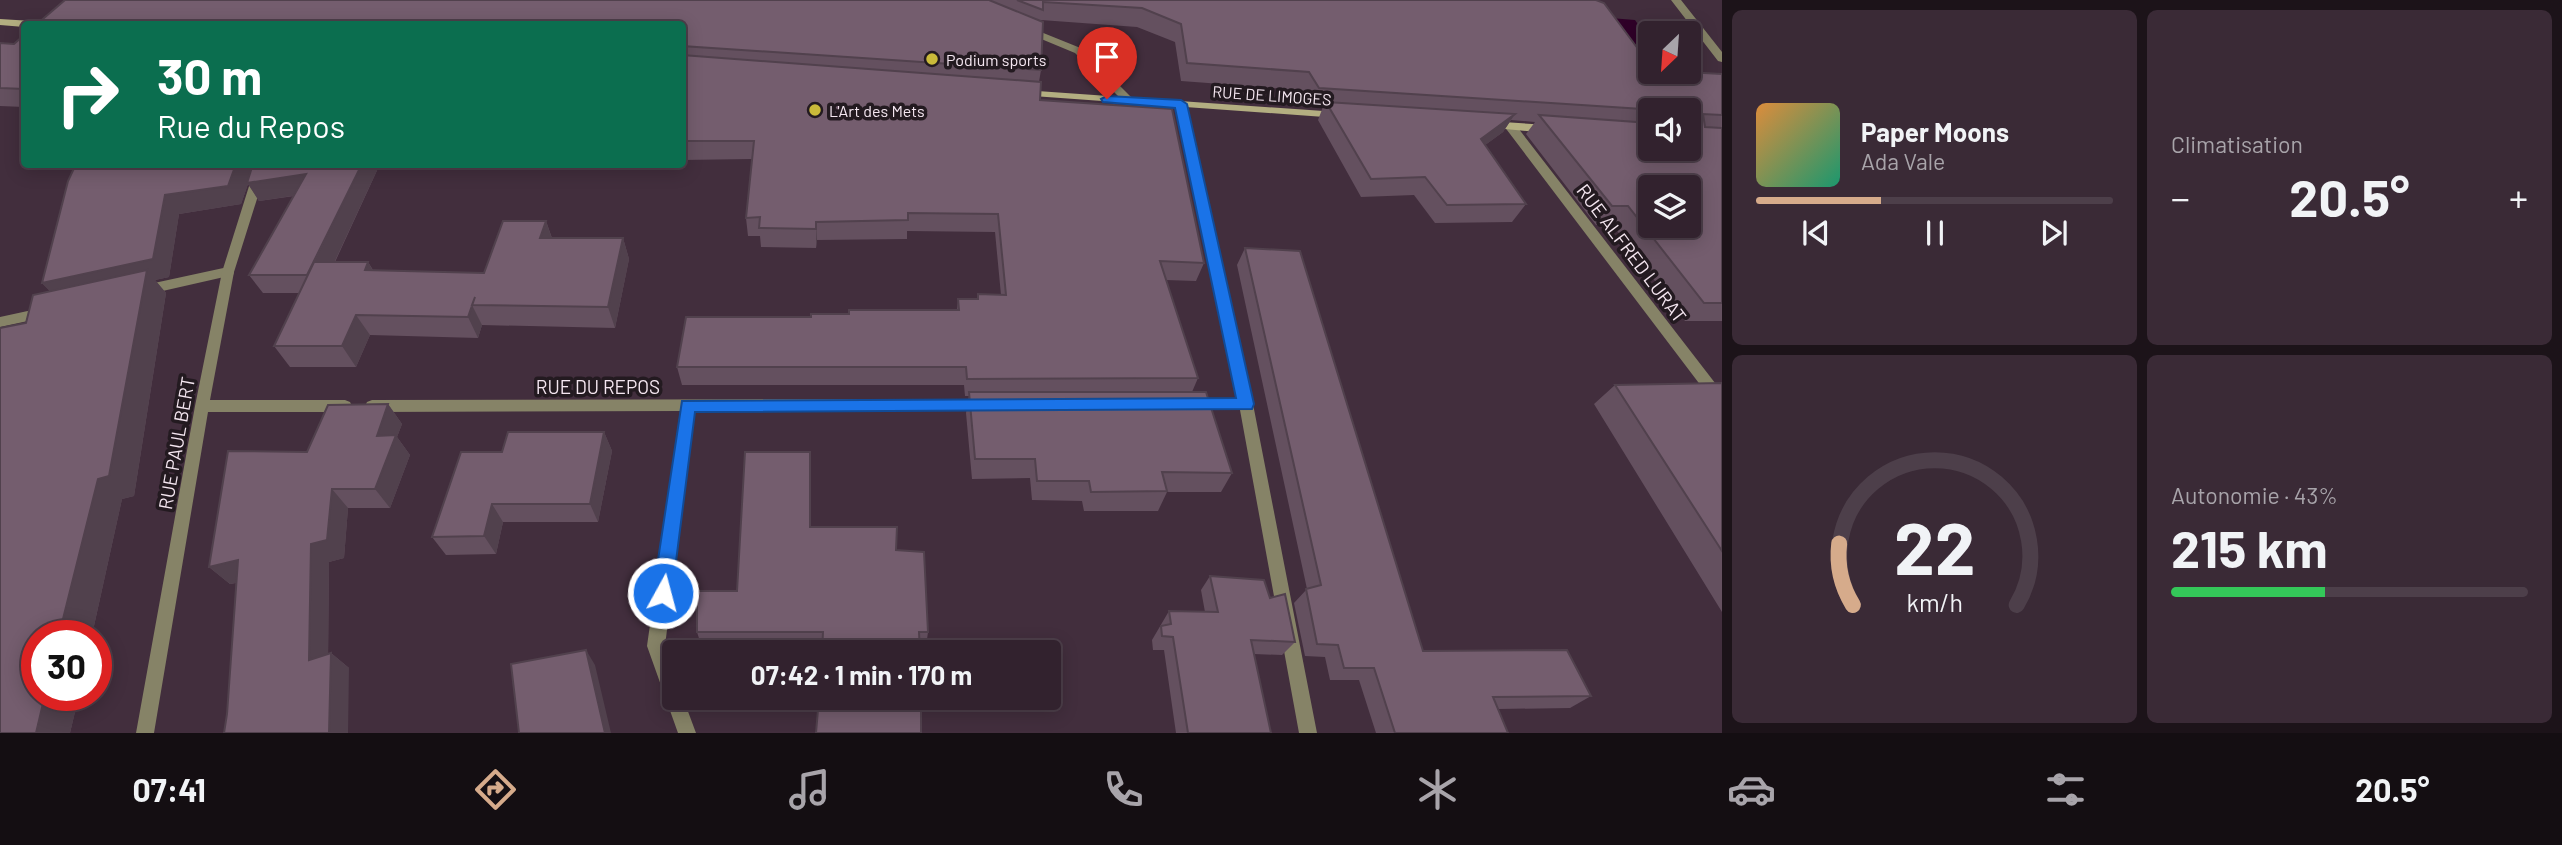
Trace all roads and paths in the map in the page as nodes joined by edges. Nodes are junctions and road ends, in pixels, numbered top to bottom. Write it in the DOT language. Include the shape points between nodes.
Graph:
graph roads {
  1 [pos="1676,0"];
  2 [pos="0,22"];
  3 [pos="21,23"];
  4 [pos="1017,26"];
  5 [pos="1722,59"];
  6 [pos="1016,93"];
  7 [pos="1129,101"];
  8 [pos="1181,104"];
  9 [pos="1353,116"];
  10 [pos="1471,124"];
  11 [pos="1511,127"];
  12 [pos="1561,130"];
  13 [pos="261,168"];
  14 [pos="228,272"];
  15 [pos="134,293"];
  16 [pos="54,310"];
  17 [pos="0,322"];
  18 [pos="1722,403"];
  19 [pos="1176,404"];
  20 [pos="1246,404"];
  21 [pos="688,405"];
  22 [pos="995,405"];
  23 [pos="202,406"];
  24 [pos="662,663"];
  25 [pos="679,710"];
  26 [pos="145,733"];
  27 [pos="687,733"];
  28 [pos="1308,733"];
  1 -- 5 [label="street"];
  2 -- 3 [label="main road"];
  4 -- 7 [label="street" via="1079,51"];
  6 -- 7 [label="main road, RUE DE LIMOGES"];
  7 -- 8 [label="main road, RUE DE LIMOGES"];
  8 -- 9 [label="main road, RUE DE LIMOGES"];
  8 -- 20 [label="street"];
  10 -- 11 [label="main road"];
  11 -- 12 [label="main road"];
  11 -- 18 [label="street, RUE ALFRED LURAT"];
  13 -- 14 [label="street, RUE PAUL BERT"];
  14 -- 15 [label="street"];
  14 -- 23 [label="street, RUE PAUL BERT"];
  16 -- 17 [label="street"];
  19 -- 20 [label="street"];
  20 -- 28 [label="street"];
  21 -- 22 [label="street, RUE DU REPOS"];
  21 -- 23 [label="street, RUE DU REPOS"];
  21 -- 24 [label="street" via="656,646"];
  23 -- 26 [label="street, RUE PAUL BERT"];
  25 -- 27 [label="street"];
}
